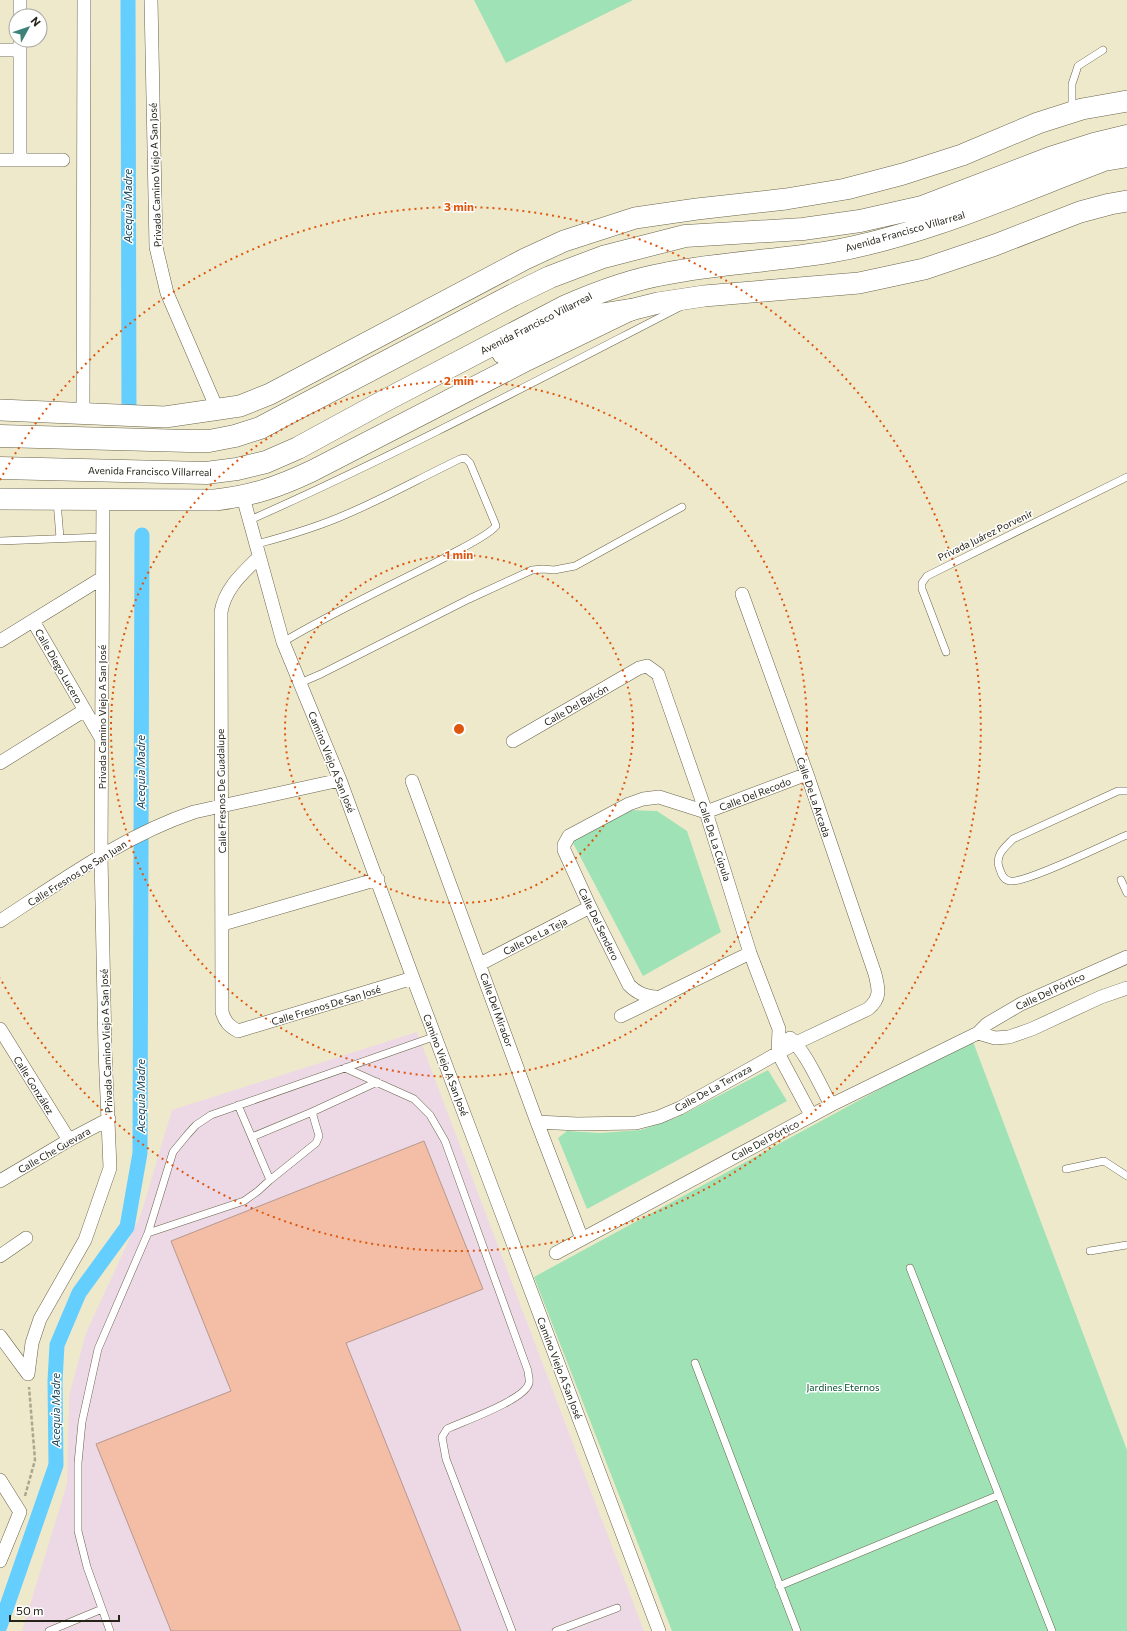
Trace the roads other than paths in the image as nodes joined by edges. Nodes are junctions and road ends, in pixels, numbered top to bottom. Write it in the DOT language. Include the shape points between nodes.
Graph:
graph roads {
  1 [pos="84,0"];
  2 [pos="151,0"];
  3 [pos="20,48"];
  4 [pos="1103,50"];
  5 [pos="1127,101"];
  6 [pos="1072,113"];
  7 [pos="1127,136"];
  8 [pos="1127,156"];
  9 [pos="0,160"];
  10 [pos="20,160"];
  11 [pos="63,160"];
  12 [pos="1127,201"];
  13 [pos="704,296"];
  14 [pos="630,310"];
  15 [pos="388,399"];
  16 [pos="0,410"];
  17 [pos="218,410"];
  18 [pos="84,414"];
  19 [pos="0,436"];
  20 [pos="0,468"];
  21 [pos="1127,477"];
  22 [pos="243,497"];
  23 [pos="57,498"];
  24 [pos="103,498"];
  25 [pos="0,499"];
  26 [pos="682,507"];
  27 [pos="250,520"];
  28 [pos="103,537"];
  29 [pos="60,538"];
  30 [pos="0,541"];
  31 [pos="257,544"];
  32 [pos="260,557"];
  33 [pos="102,578"];
  34 [pos="742,594"];
  35 [pos="33,621"];
  36 [pos="0,641"];
  37 [pos="284,642"];
  38 [pos="946,652"];
  39 [pos="639,668"];
  40 [pos="300,683"];
  41 [pos="85,710"];
  42 [pos="102,740"];
  43 [pos="513,741"];
  44 [pos="0,763"];
  45 [pos="807,774"];
  46 [pos="340,780"];
  47 [pos="412,781"];
  48 [pos="1127,791"];
  49 [pos="220,807"];
  50 [pos="706,812"];
  51 [pos="1127,835"];
  52 [pos="569,836"];
  53 [pos="101,856"];
  54 [pos="378,879"];
  55 [pos="1121,880"];
  56 [pos="1127,893"];
  57 [pos="590,907"];
  58 [pos="0,921"];
  59 [pos="223,924"];
  60 [pos="750,953"];
  61 [pos="1127,957"];
  62 [pos="480,964"];
  63 [pos="413,978"];
  64 [pos="1127,988"];
  65 [pos="656,998"];
  66 [pos="876,1002"];
  67 [pos="621,1016"];
  68 [pos="0,1029"];
  69 [pos="779,1029"];
  70 [pos="238,1031"];
  71 [pos="978,1033"];
  72 [pos="436,1036"];
  73 [pos="796,1043"];
  74 [pos="778,1053"];
  75 [pos="345,1068"];
  76 [pos="377,1082"];
  77 [pos="831,1104"];
  78 [pos="238,1105"];
  79 [pos="312,1112"];
  80 [pos="811,1115"];
  81 [pos="109,1119"];
  82 [pos="537,1122"];
  83 [pos="252,1137"];
  84 [pos="69,1140"];
  85 [pos="1066,1169"];
  86 [pos="1127,1176"];
  87 [pos="270,1180"];
  88 [pos="0,1181"];
  89 [pos="148,1232"];
  90 [pos="26,1238"];
  91 [pos="582,1239"];
  92 [pos="1127,1245"];
  93 [pos="1090,1251"];
  94 [pos="556,1253"];
  95 [pos="0,1256"];
  96 [pos="910,1268"];
  97 [pos="0,1336"];
  98 [pos="694,1363"];
  99 [pos="0,1480"];
  100 [pos="999,1495"];
  101 [pos="0,1560"];
  102 [pos="779,1586"];
  103 [pos="617,1608"];
  104 [pos="102,1609"];
  105 [pos="65,1628"];
  106 [pos="49,1631"];
  107 [pos="110,1631"];
  108 [pos="512,1631"];
  109 [pos="556,1631"];
  110 [pos="659,1631"];
  111 [pos="797,1631"];
  112 [pos="1052,1631"];
  1 -- 18 [label="street"];
  2 -- 17 [label="street, Privada Camino Viejo A San José" via="156,247 168,293"];
  3 -- 10 [label="street"];
  4 -- 6 [label="lane" via="1078,66 1072,84"];
  5 -- 6 [label="main road" via="1103,104"];
  6 -- 17 [label="main road" via="1038,123 962,155 846,189 635,218 596,230 525,259 270,394 240,406"];
  7 -- 19 [label="highway, Avenida Francisco Villarreal" via="1050,158 914,209 860,221 803,229 685,236 603,257 550,277 288,414 260,428 235,436 189,441"];
  8 -- 15 [label="highway, Avenida Francisco Villarreal" via="1104,160 966,214 878,240 828,252 663,274 595,293"];
  9 -- 10 [label="street"];
  10 -- 11 [label="street"];
  12 -- 13 [label="main road" via="1080,212 924,269 859,283"];
  13 -- 14 [label="main road"];
  13 -- 27 [label="lane" via="327,486"];
  14 -- 15 [label="highway" via="598,315"];
  14 -- 22 [label="main road" via="520,363 312,471 285,484"];
  15 -- 20 [label="highway, Avenida Francisco Villarreal" via="298,448 266,462 237,469 206,473"];
  16 -- 18 [label="main road"];
  17 -- 18 [label="main road" via="165,417"];
  21 -- 38 [label="lane, Privada Juárez Porvenir" via="927,576 922,583 922,589"];
  22 -- 24 [label="main road" via="215,500"];
  22 -- 27 [label="street, Camino Viejo A San José"];
  23 -- 24 [label="main road"];
  23 -- 25 [label="main road"];
  23 -- 29 [label="lane"];
  24 -- 28 [label="street, Privada Camino Viejo A San José"];
  26 -- 40 [label="lane" via="575,566 554,570 532,570"];
  27 -- 31 [label="street, Camino Viejo A San José"];
  28 -- 29 [label="lane"];
  28 -- 33 [label="street, Privada Camino Viejo A San José"];
  29 -- 30 [label="lane"];
  31 -- 32 [label="street, Camino Viejo A San José"];
  31 -- 37 [label="lane" via="286,537 347,515 466,458 496,526 461,549 344,608"];
  32 -- 37 [label="street, Camino Viejo A San José"];
  32 -- 49 [label="street, Calle Fresnos De Guadalupe" via="228,591 222,602"];
  33 -- 35 [label="street"];
  33 -- 42 [label="street, Privada Camino Viejo A San José"];
  34 -- 45 [label="street, Calle De La Arcada"];
  35 -- 36 [label="street"];
  35 -- 41 [label="street, Calle Diego Lucero"];
  37 -- 40 [label="street, Camino Viejo A San José"];
  39 -- 43 [label="street, Calle Del Balcón"];
  39 -- 50 [label="street, Calle De La Cúpula" via="646,666 658,674 662,682"];
  40 -- 46 [label="street, Camino Viejo A San José"];
  41 -- 42 [label="street, Calle Diego Lucero"];
  41 -- 44 [label="street, Calle Diego Lucero"];
  42 -- 53 [label="street, Privada Camino Viejo A San José"];
  45 -- 50 [label="street, Calle Del Recodo"];
  45 -- 66 [label="street, Calle De La Arcada" via="875,974 878,994"];
  46 -- 49 [label="street, Calle Fresnos De San Juan"];
  46 -- 54 [label="street, Camino Viejo A San José"];
  47 -- 62 [label="street, Calle Del Mirador"];
  48 -- 51 [label="lane" via="1118,791 1013,839 1001,851 998,864 1003,877 1012,882 1030,877"];
  49 -- 53 [label="street, Calle Fresnos De San Juan" via="194,812 150,830"];
  49 -- 59 [label="street, Calle Fresnos De Guadalupe"];
  50 -- 52 [label="street, Calle Del Recodo" via="659,797 643,799"];
  50 -- 60 [label="street, Calle De La Cúpula"];
  52 -- 57 [label="street, Calle Del Sendero" via="564,850"];
  53 -- 58 [label="street, Calle Fresnos De San Juan"];
  53 -- 81 [label="street, Privada Camino Viejo A San José"];
  54 -- 59 [label="street"];
  54 -- 63 [label="street, Camino Viejo A San José"];
  55 -- 56 [label="lane"];
  57 -- 62 [label="street, Calle De La Teja"];
  57 -- 65 [label="street, Calle Del Sendero" via="629,984 636,992"];
  59 -- 70 [label="street, Calle Fresnos De Guadalupe" via="222,1012 230,1027"];
  60 -- 65 [label="street"];
  60 -- 69 [label="street, Calle De La Cúpula"];
  61 -- 71 [label="street, Calle Del Pórtico" via="1021,1004"];
  62 -- 82 [label="street, Calle Del Mirador"];
  63 -- 70 [label="street, Calle Fresnos De San José"];
  63 -- 72 [label="street, Camino Viejo A San José"];
  64 -- 71 [label="street" via="1100,997 1009,1037 994,1038"];
  65 -- 67 [label="street"];
  66 -- 73 [label="street, Calle De La Terraza" via="868,1009"];
  68 -- 84 [label="street, Calle González"];
  69 -- 73 [label="street, Calle De La Cúpula"];
  69 -- 74 [label="street, Calle De La Cúpula"];
  71 -- 77 [label="street, Calle Del Pórtico"];
  72 -- 75 [label="lane"];
  72 -- 110 [label="street, Camino Viejo A San José"];
  73 -- 74 [label="street, Calle De La Terraza"];
  73 -- 77 [label="street, Calle De La Cúpula"];
  74 -- 80 [label="street"];
  74 -- 82 [label="street, Calle De La Terraza" via="680,1108 636,1123"];
  75 -- 76 [label="lane"];
  75 -- 78 [label="lane"];
  76 -- 79 [label="lane"];
  76 -- 108 [label="lane" via="414,1099 437,1125 528,1371 529,1383 524,1392 514,1400 447,1429 442,1437 446,1459"];
  77 -- 80 [label="street, Calle Del Pórtico"];
  78 -- 83 [label="lane"];
  78 -- 89 [label="lane" via="211,1115 196,1125 173,1152"];
  79 -- 83 [label="lane"];
  79 -- 87 [label="lane" via="319,1136 316,1143"];
  80 -- 91 [label="street, Calle Del Pórtico"];
  81 -- 84 [label="street, Calle Che Guevara"];
  81 -- 97 [label="street, Privada Camino Viejo A San José" via="110,1168 85,1240 40,1319 32,1343 28,1374"];
  82 -- 91 [label="street, Calle Del Mirador"];
  83 -- 87 [label="lane"];
  84 -- 88 [label="street, Calle Che Guevara"];
  85 -- 86 [label="lane" via="1104,1161"];
  87 -- 89 [label="lane" via="244,1200"];
  89 -- 104 [label="lane" via="98,1349 82,1422 78,1463 78,1531"];
  90 -- 95 [label="street"];
  91 -- 94 [label="street, Calle Del Pórtico"];
  92 -- 93 [label="lane"];
  96 -- 100 [label="lane"];
  98 -- 102 [label="lane"];
  99 -- 101 [label="street" via="20,1512"];
  100 -- 102 [label="lane"];
  100 -- 112 [label="lane"];
  102 -- 111 [label="lane"];
  103 -- 109 [label="lane"];
  104 -- 105 [label="lane"];
  104 -- 107 [label="lane"];
  105 -- 106 [label="lane"];
}
